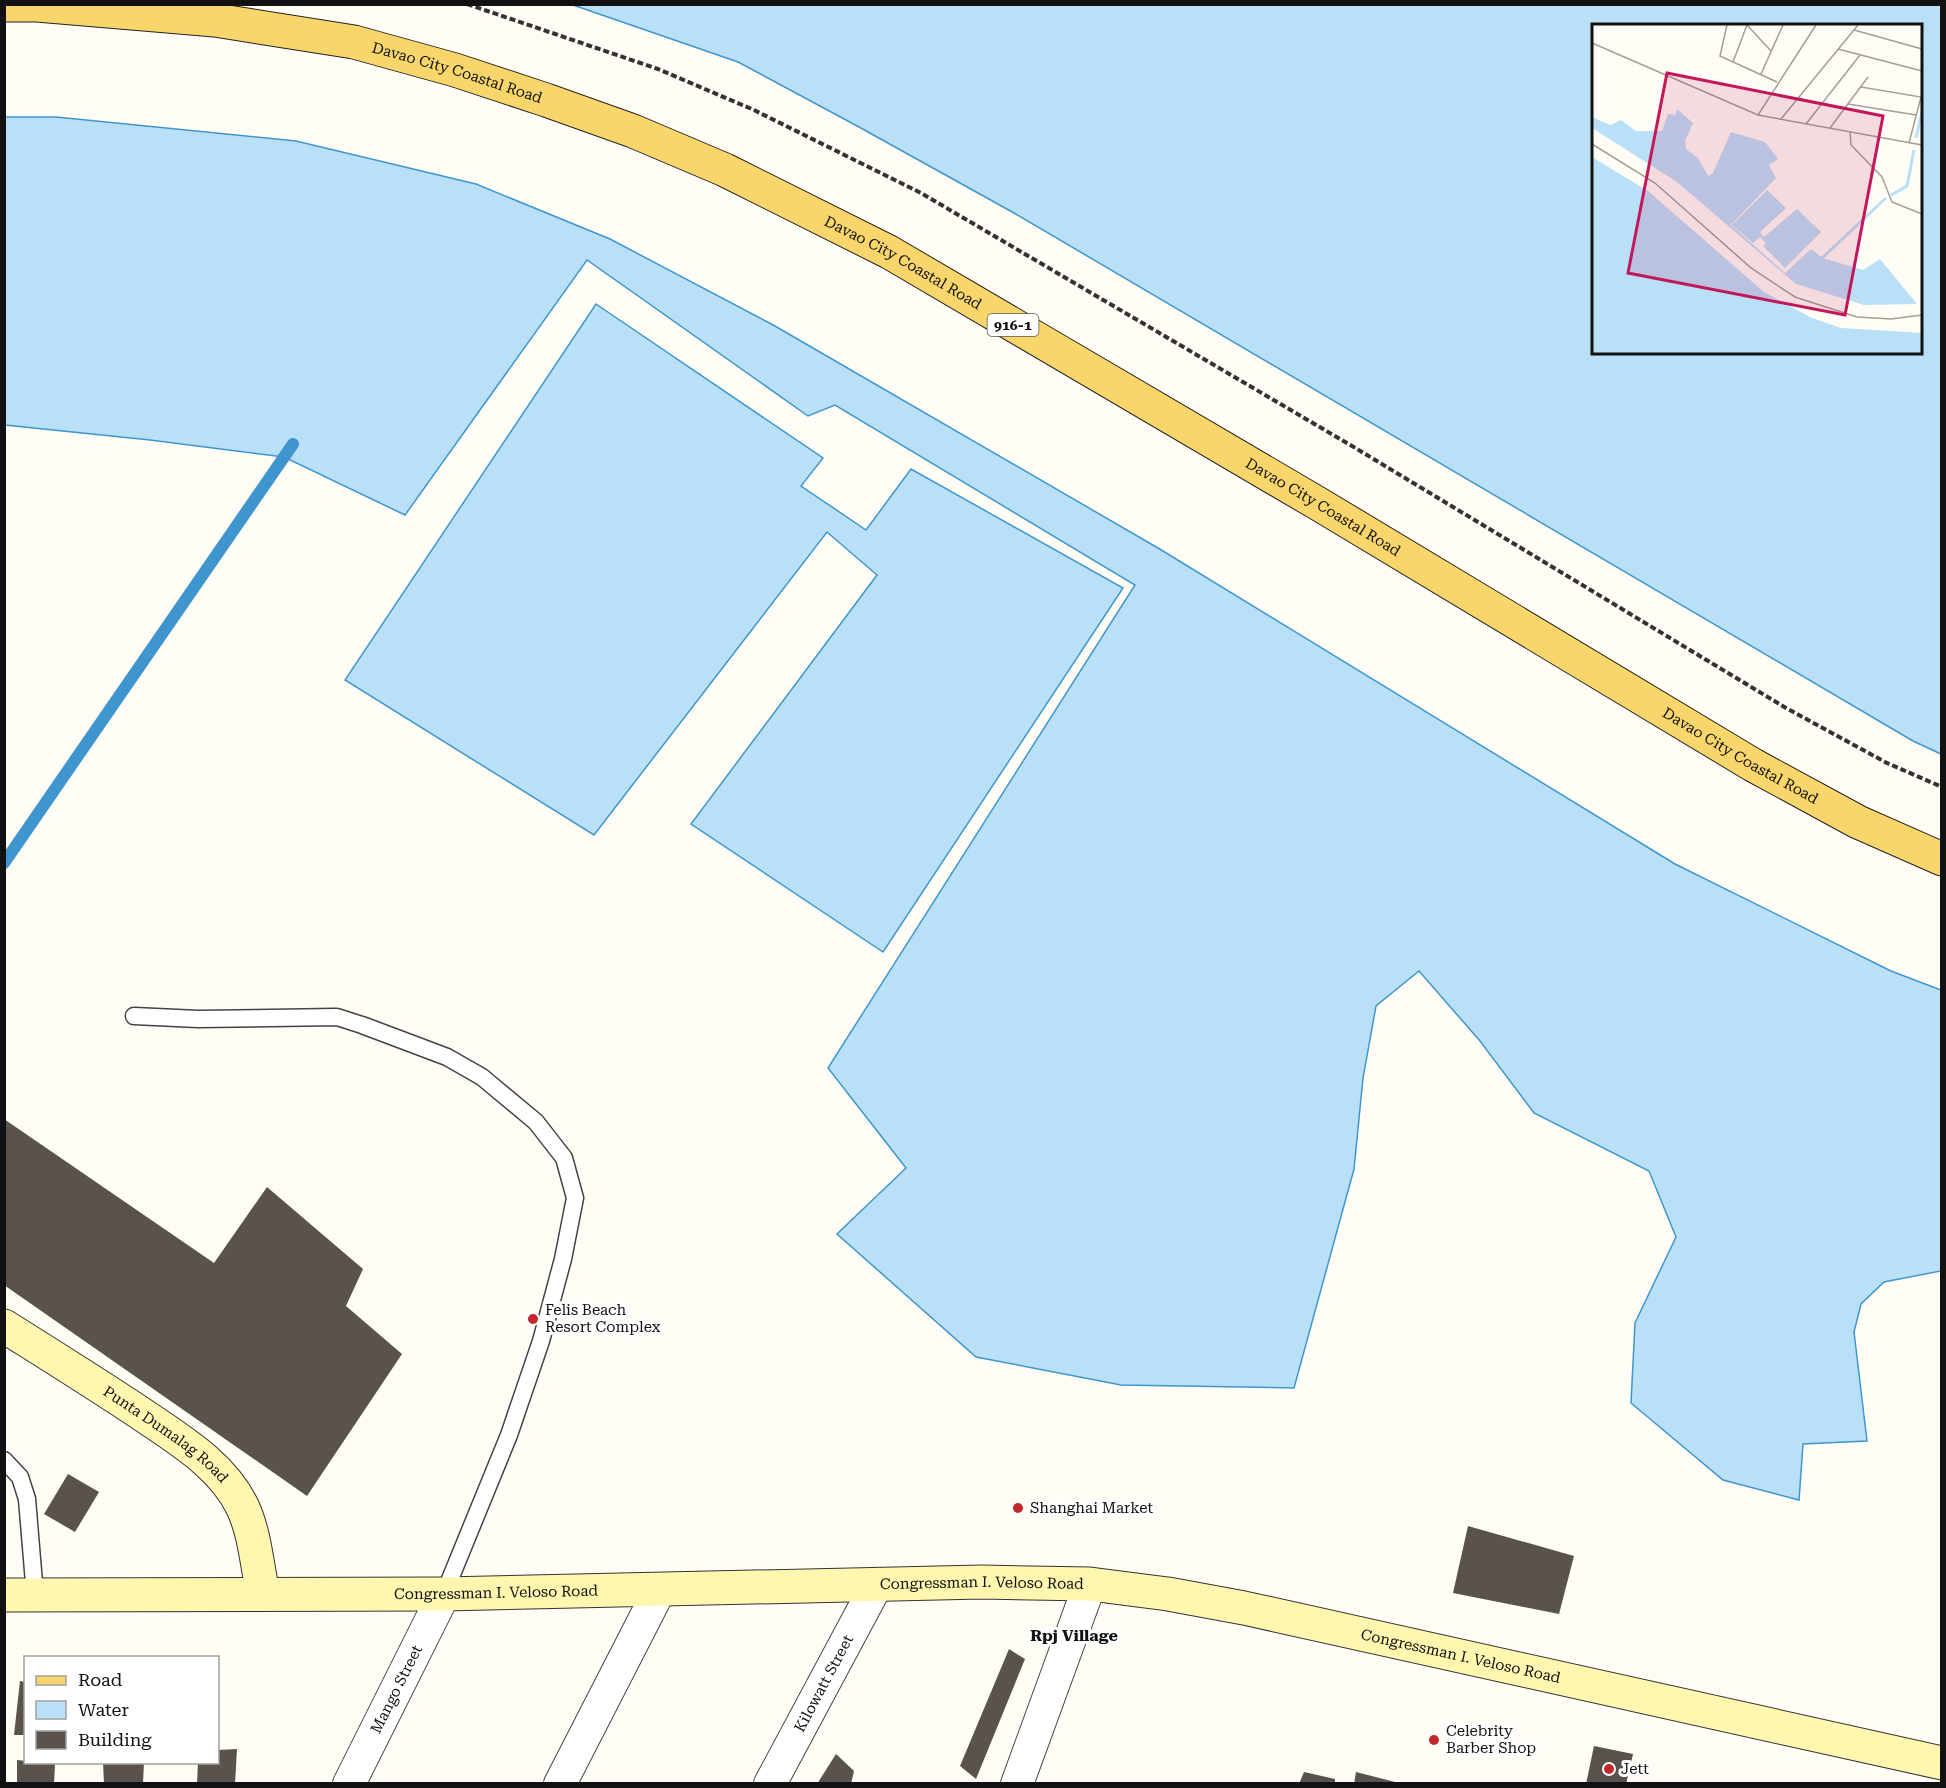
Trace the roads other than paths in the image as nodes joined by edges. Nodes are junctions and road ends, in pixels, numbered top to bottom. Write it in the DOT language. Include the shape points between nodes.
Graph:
graph roads {
  1 [pos="4,5"];
  2 [pos="1941,859"];
  3 [pos="134,1016"];
  4 [pos="4,1326"];
  5 [pos="4,1460"];
  6 [pos="877,1584"];
  7 [pos="1090,1584"];
  8 [pos="660,1589"];
  9 [pos="263,1593"];
  10 [pos="444,1593"];
  11 [pos="20,1595"];
  12 [pos="1941,1763"];
  13 [pos="349,1784"];
  14 [pos="560,1784"];
  15 [pos="770,1784"];
  16 [pos="1017,1784"];
  1 -- 2 [label="main road, Davao City Coastal Road / 916-1" via="215,20 354,42 546,100 725,170 888,252 1753,765 1858,822"];
  3 -- 10 [label="lane" via="337,1017 362,1025 447,1057 482,1077 536,1122 564,1158 575,1198 541,1341 509,1435"];
  4 -- 9 [label="main road, Punta Dumalag Road" via="195,1451 228,1483 243,1509"];
  5 -- 11 [label="lane" via="20,1477 27,1499"];
  6 -- 7 [label="main road, Congressman I. Veloso Road"];
  6 -- 8 [label="main road, Congressman I. Veloso Road"];
  6 -- 15 [label="street, Kilowatt Street"];
  7 -- 12 [label="main road, Congressman I. Veloso Road" via="1244,1608"];
  7 -- 16 [label="street"];
  8 -- 10 [label="main road, Congressman I. Veloso Road"];
  8 -- 14 [label="street"];
  9 -- 10 [label="main road, Congressman I. Veloso Road"];
  9 -- 11 [label="main road, Congressman I. Veloso Road"];
  10 -- 13 [label="street, Mango Street"];
}
